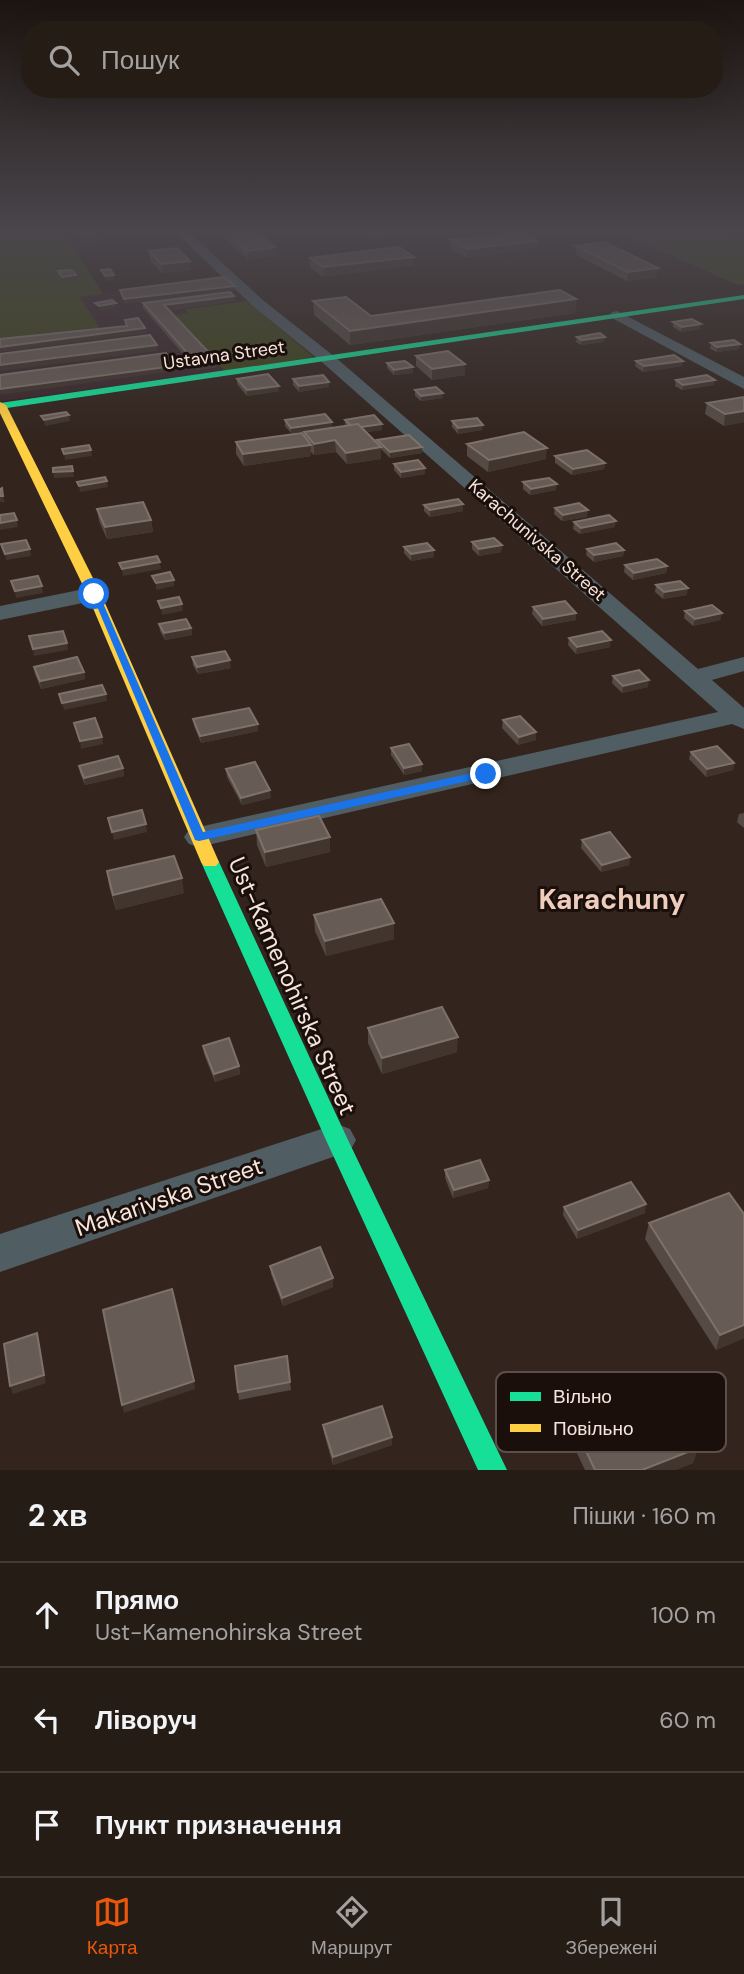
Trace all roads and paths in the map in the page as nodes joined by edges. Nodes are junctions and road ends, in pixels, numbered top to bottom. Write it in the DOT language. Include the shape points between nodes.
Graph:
graph roads {
  1 [pos="252,298"];
  2 [pos="740,298"];
  3 [pos="617,316"];
  4 [pos="329,360"];
  5 [pos="744,384"];
  6 [pos="0,406"];
  7 [pos="94,594"];
  8 [pos="0,614"];
  9 [pos="744,664"];
  10 [pos="695,677"];
  11 [pos="741,718"];
  12 [pos="199,837"];
  13 [pos="337,1140"];
  14 [pos="0,1253"];
  15 [pos="493,1470"];
  1 -- 4 [label="street, Karachunivska Street"];
  2 -- 3 [label="street, Ustavna Street"];
  3 -- 4 [label="street, Ustavna Street"];
  3 -- 5 [label="street"];
  4 -- 6 [label="street, Ustavna Street"];
  4 -- 10 [label="street, Karachunivska Street"];
  6 -- 7 [label="street, Ust-Kamenohirska Street"];
  7 -- 8 [label="street"];
  7 -- 12 [label="street, Ust-Kamenohirska Street"];
  9 -- 10 [label="street"];
  10 -- 11 [label="street, Karachunivska Street"];
  11 -- 12 [label="street"];
  12 -- 13 [label="street, Ust-Kamenohirska Street"];
  13 -- 14 [label="street, Makarivska Street"];
  13 -- 15 [label="street, Ust-Kamenohirska Street"];
}
